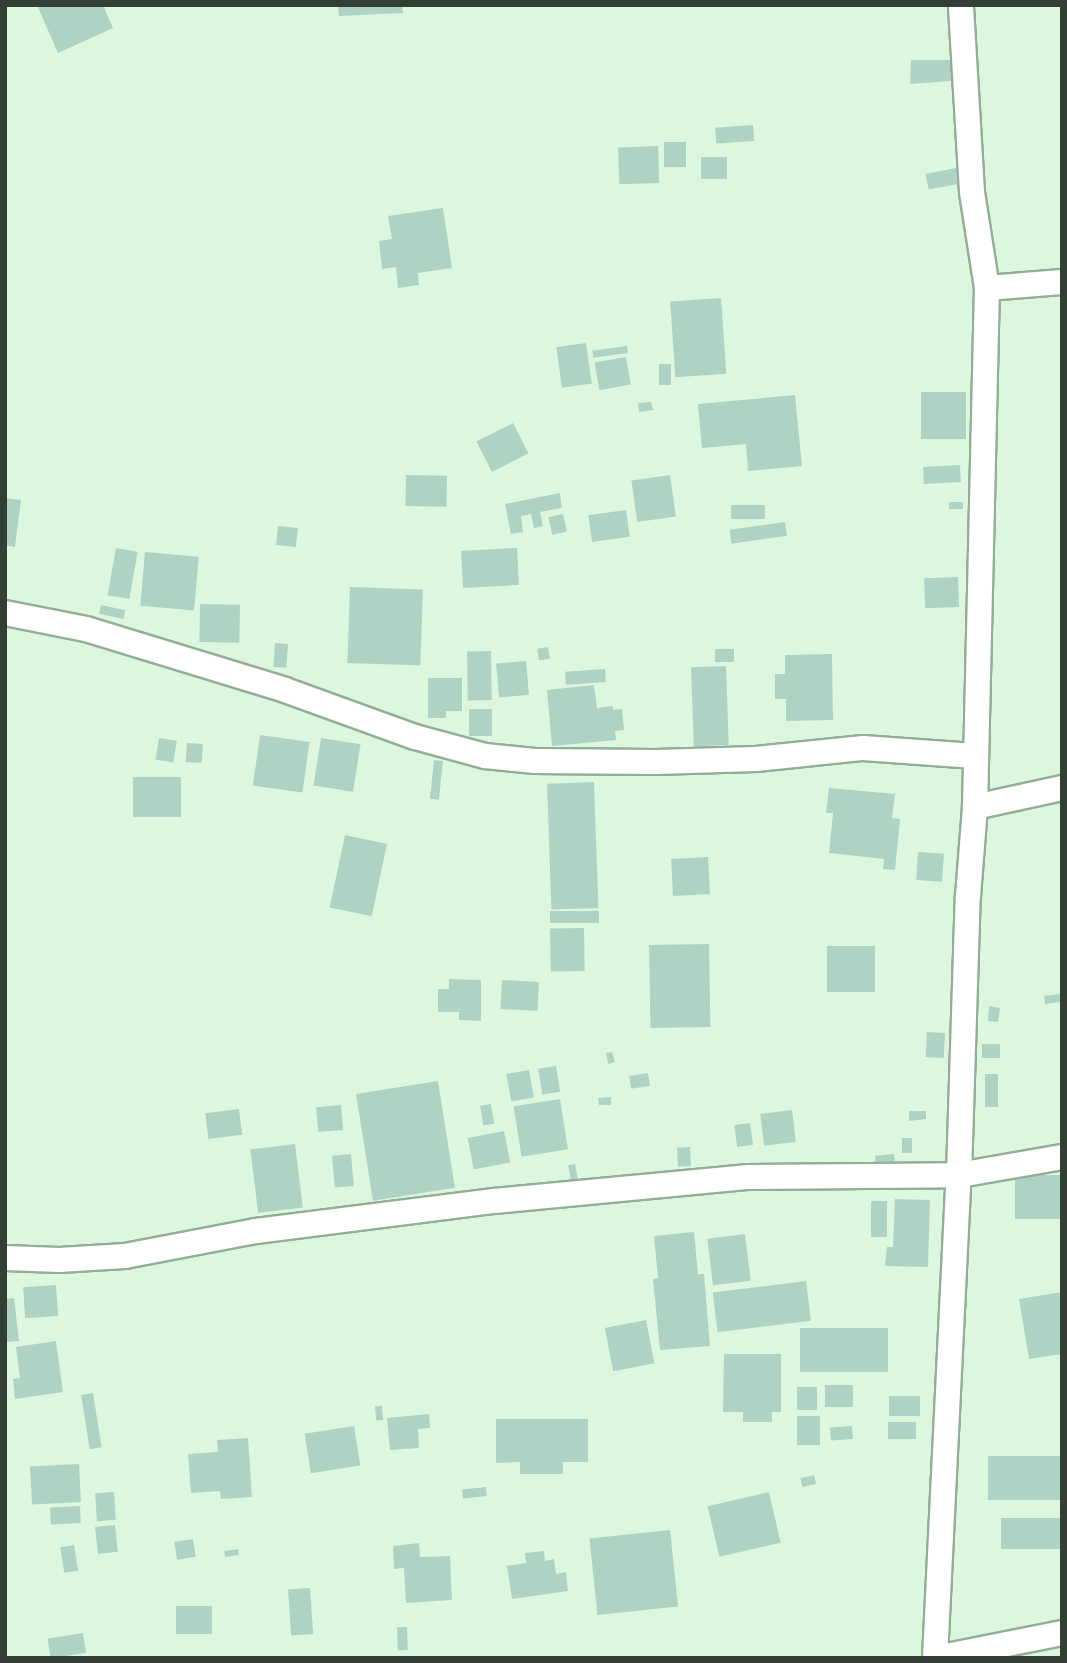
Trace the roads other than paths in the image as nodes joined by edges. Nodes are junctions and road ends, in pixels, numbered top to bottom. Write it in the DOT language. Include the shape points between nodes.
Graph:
graph roads {
  1 [pos="961,5"];
  2 [pos="1062,282"];
  3 [pos="987,288"];
  4 [pos="5,613"];
  5 [pos="975,756"];
  6 [pos="1062,788"];
  7 [pos="975,807"];
  8 [pos="1062,1157"];
  9 [pos="959,1175"];
  10 [pos="5,1258"];
  11 [pos="1062,1633"];
  12 [pos="936,1658"];
  1 -- 3 [label="street" via="972,192"];
  2 -- 3 [label="street"];
  3 -- 5 [label="street"];
  4 -- 5 [label="street" via="86,629 285,690 415,737 485,755 534,761 656,762 756,759 863,748"];
  5 -- 7 [label="street"];
  6 -- 7 [label="street"];
  7 -- 9 [label="street"];
  8 -- 9 [label="street"];
  9 -- 10 [label="street" via="749,1177 494,1201 270,1229 124,1256"];
  9 -- 12 [label="street"];
  11 -- 12 [label="street"];
}
